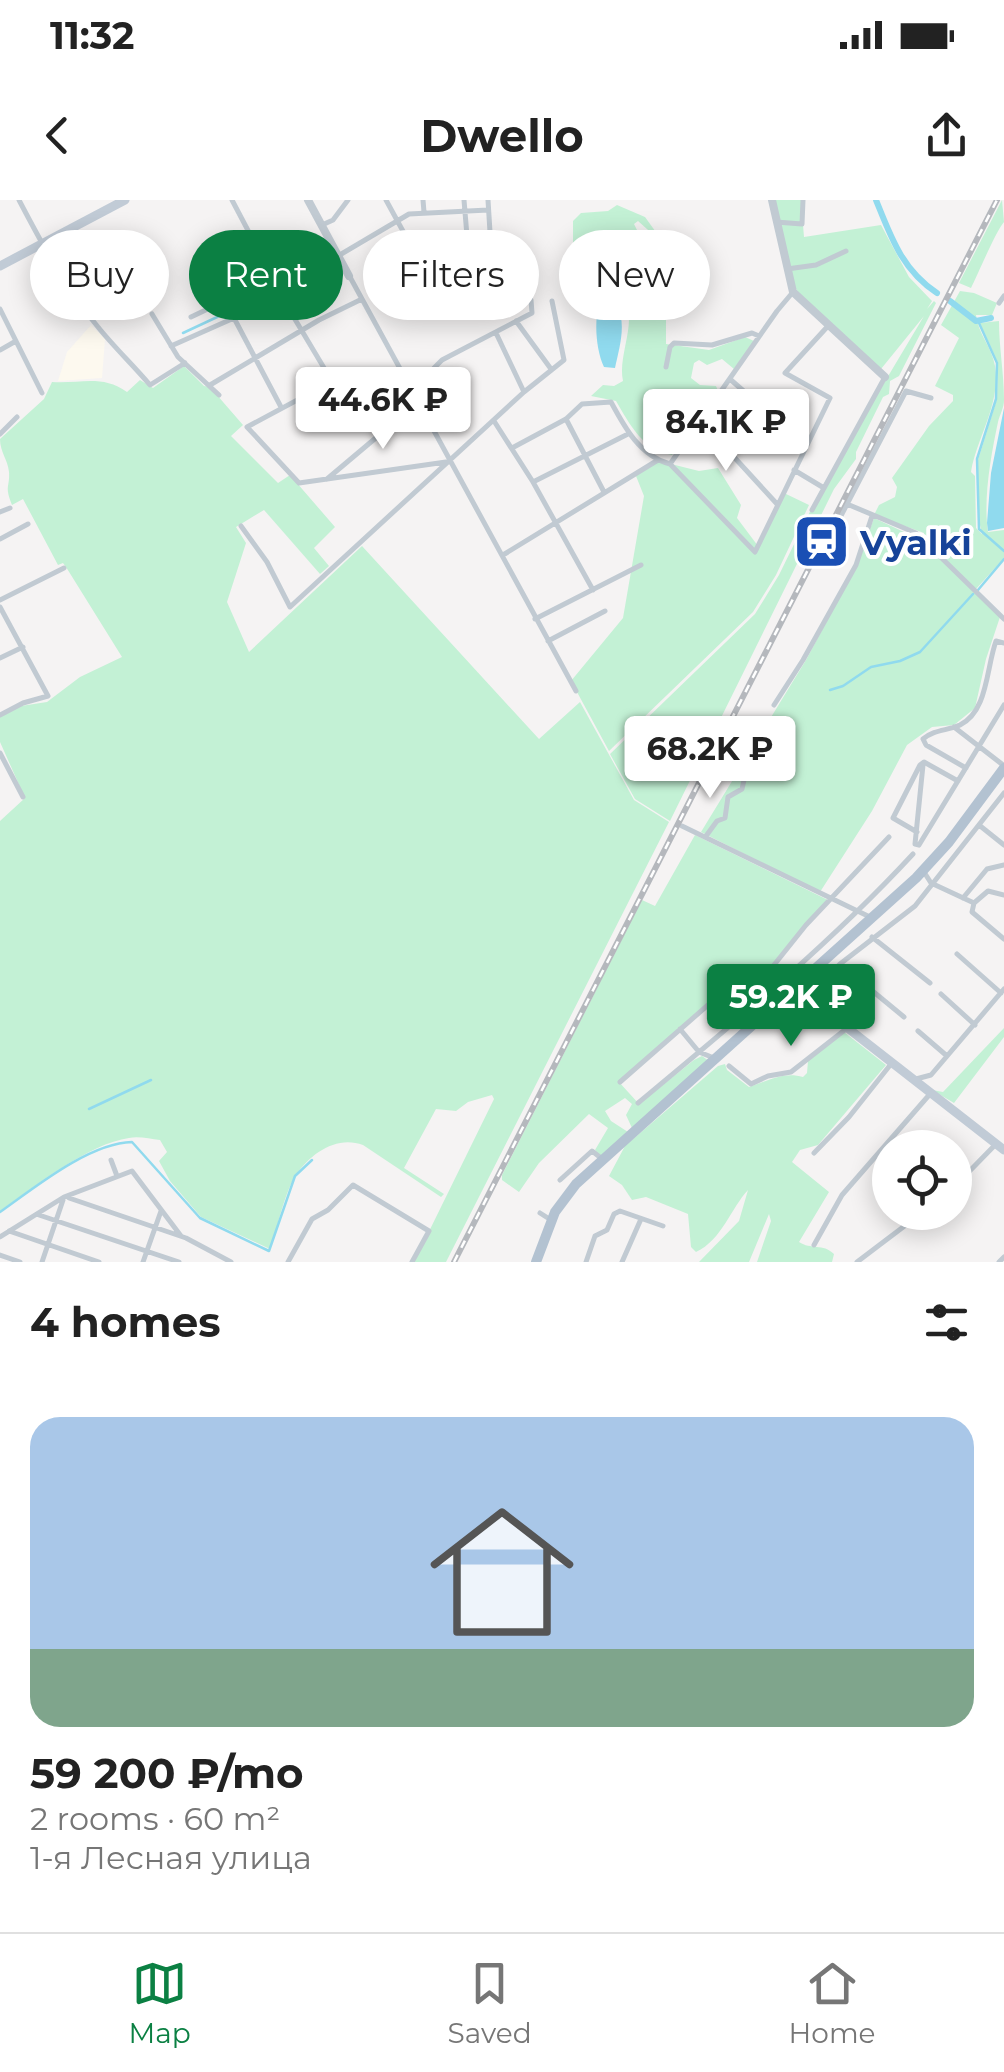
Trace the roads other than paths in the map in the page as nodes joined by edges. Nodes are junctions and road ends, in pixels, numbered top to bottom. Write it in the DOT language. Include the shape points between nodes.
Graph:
graph roads {
  1 [pos="20,200"];
  2 [pos="94,200"];
  3 [pos="125,200"];
  4 [pos="232,200"];
  5 [pos="308,200"];
  6 [pos="348,200"];
  7 [pos="386,200"];
  8 [pos="423,200"];
  9 [pos="464,200"];
  10 [pos="488,200"];
  11 [pos="772,200"];
  12 [pos="802,200"];
  13 [pos="466,210"];
  14 [pos="488,210"];
  15 [pos="424,212"];
  16 [pos="101,213"];
  17 [pos="397,221"];
  18 [pos="776,222"];
  19 [pos="322,225"];
  20 [pos="35,230"];
  21 [pos="69,230"];
  22 [pos="248,230"];
  23 [pos="325,230"];
  24 [pos="402,230"];
  25 [pos="467,230"];
  26 [pos="489,230"];
  27 [pos="30,250"];
  28 [pos="846,251"];
  29 [pos="343,253"];
  30 [pos="343,265"];
  31 [pos="0,266"];
  32 [pos="786,269"];
  33 [pos="347,273"];
  34 [pos="793,292"];
  35 [pos="1004,296"];
  36 [pos="362,299"];
  37 [pos="552,301"];
  38 [pos="999,303"];
  39 [pos="0,310"];
  40 [pos="92,320"];
  41 [pos="156,320"];
  42 [pos="297,320"];
  43 [pos="516,321"];
  44 [pos="828,326"];
  45 [pos="303,330"];
  46 [pos="496,333"];
  47 [pos="759,336"];
  48 [pos="16,341"];
  49 [pos="171,346"];
  50 [pos="0,350"];
  51 [pos="253,360"];
  52 [pos="185,362"];
  53 [pos="666,367"];
  54 [pos="552,370"];
  55 [pos="885,377"];
  56 [pos="730,380"];
  57 [pos="210,385"];
  58 [pos="524,392"];
  59 [pos="42,394"];
  60 [pos="219,395"];
  61 [pos="931,398"];
  62 [pos="418,402"];
  63 [pos="282,407"];
  64 [pos="17,418"];
  65 [pos="566,419"];
  66 [pos="494,421"];
  67 [pos="701,421"];
  68 [pos="0,434"];
  69 [pos="628,434"];
  70 [pos="512,448"];
  71 [pos="804,448"];
  72 [pos="585,456"];
  73 [pos="658,460"];
  74 [pos="449,461"];
  75 [pos="670,464"];
  76 [pos="794,470"];
  77 [pos="327,479"];
  78 [pos="533,482"];
  79 [pos="824,488"];
  80 [pos="604,492"];
  81 [pos="777,504"];
  82 [pos="847,504"];
  83 [pos="10,508"];
  84 [pos="812,510"];
  85 [pos="0,512"];
  86 [pos="872,516"];
  87 [pos="555,522"];
  88 [pos="28,524"];
  89 [pos="242,526"];
  90 [pos="832,533"];
  91 [pos="0,539"];
  92 [pos="502,556"];
  93 [pos="641,565"];
  94 [pos="64,568"];
  95 [pos="593,590"];
  96 [pos="0,604"];
  97 [pos="605,611"];
  98 [pos="535,618"];
  99 [pos="1004,620"];
  100 [pos="548,641"];
  101 [pos="1004,643"];
  102 [pos="23,648"];
  103 [pos="0,658"];
  104 [pos="576,691"];
  105 [pos="774,705"];
  106 [pos="1004,706"];
  107 [pos="0,715"];
  108 [pos="954,727"];
  109 [pos="979,746"];
  110 [pos="0,752"];
  111 [pos="924,762"];
  112 [pos="966,768"];
  113 [pos="1004,769"];
  114 [pos="9,770"];
  115 [pos="741,770"];
  116 [pos="0,774"];
  117 [pos="958,781"];
  118 [pos="994,782"];
  119 [pos="1004,792"];
  120 [pos="22,797"];
  121 [pos="979,824"];
  122 [pos="682,826"];
  123 [pos="917,832"];
  124 [pos="706,836"];
  125 [pos="889,837"];
  126 [pos="1004,845"];
  127 [pos="913,854"];
  128 [pos="1004,865"];
  129 [pos="922,871"];
  130 [pos="930,882"];
  131 [pos="1004,895"];
  132 [pos="830,898"];
  133 [pos="963,898"];
  134 [pos="974,904"];
  135 [pos="857,912"];
  136 [pos="869,920"];
  137 [pos="870,939"];
  138 [pos="1004,939"];
  139 [pos="957,954"];
  140 [pos="840,964"];
  141 [pos="930,983"];
  142 [pos="794,987"];
  143 [pos="1003,991"];
  144 [pos="941,994"];
  145 [pos="807,998"];
  146 [pos="904,1017"];
  147 [pos="975,1025"];
  148 [pos="846,1028"];
  149 [pos="680,1029"];
  150 [pos="918,1030"];
  151 [pos="699,1052"];
  152 [pos="948,1056"];
  153 [pos="717,1059"];
  154 [pos="891,1064"];
  155 [pos="729,1066"];
  156 [pos="914,1081"];
  157 [pos="620,1082"];
  158 [pos="930,1094"];
  159 [pos="638,1103"];
  160 [pos="1001,1145"];
  161 [pos="814,1152"];
  162 [pos="111,1160"];
  163 [pos="602,1161"];
  164 [pos="972,1171"];
  165 [pos="117,1176"];
  166 [pos="560,1180"];
  167 [pos="65,1197"];
  168 [pos="161,1211"];
  169 [pos="38,1214"];
  170 [pos="540,1214"];
  171 [pos="641,1219"];
  172 [pos="56,1220"];
  173 [pos="551,1220"];
  174 [pos="155,1226"];
  175 [pos="663,1226"];
  176 [pos="9,1230"];
  177 [pos="899,1230"];
  178 [pos="181,1236"];
  179 [pos="0,1237"];
  180 [pos="48,1245"];
  181 [pos="814,1245"];
  182 [pos="147,1251"];
  183 [pos="0,1255"];
  184 [pos="20,1262"];
  185 [pos="42,1262"];
  186 [pos="99,1262"];
  187 [pos="143,1262"];
  188 [pos="179,1262"];
  189 [pos="231,1262"];
  190 [pos="288,1262"];
  191 [pos="412,1262"];
  192 [pos="536,1262"];
  193 [pos="586,1262"];
  194 [pos="622,1262"];
  195 [pos="857,1262"];
  1 -- 20 [label="street"];
  2 -- 16 [label="street"];
  3 -- 16 [label="main road"];
  4 -- 22 [label="street"];
  5 -- 19 [label="street"];
  6 -- 19 [label="street"];
  7 -- 17 [label="street"];
  8 -- 15 [label="street"];
  9 -- 13 [label="street"];
  10 -- 14 [label="street"];
  11 -- 18 [label="street"];
  12 -- 18 [label="street" via="802,224"];
  13 -- 14 [label="street"];
  13 -- 15 [label="street"];
  13 -- 25 [label="street"];
  14 -- 26 [label="street"];
  15 -- 17 [label="street"];
  16 -- 21 [label="main road"];
  17 -- 24 [label="street"];
  17 -- 29 [label="street"];
  18 -- 32 [label="street"];
  19 -- 23 [label="street"];
  27 -- 31 [label="main road"];
  28 -- 32 [label="street"];
  30 -- 33 [label="street"];
  32 -- 34 [label="street"];
  33 -- 36 [label="street"];
  34 -- 44 [label="street"];
  34 -- 47 [label="street"];
  35 -- 38 [label="street"];
  36 -- 45 [label="street"];
  36 -- 62 [label="street"];
  37 -- 54 [label="street" via="566,355"];
  39 -- 48 [label="street"];
  40 -- 52 [label="street" via="150,385"];
  41 -- 49 [label="street"];
  42 -- 45 [label="street"];
  43 -- 46 [label="street"];
  43 -- 54 [label="street"];
  44 -- 55 [label="street"];
  44 -- 71 [label="street" via="785,374 830,398"];
  45 -- 51 [label="street"];
  45 -- 63 [label="street" via="329,383"];
  46 -- 58 [label="street"];
  46 -- 62 [label="street" via="442,360"];
  47 -- 53 [label="street" via="712,345 674,342"];
  47 -- 56 [label="street"];
  48 -- 50 [label="street"];
  48 -- 59 [label="street"];
  49 -- 51 [label="street" via="234,318"];
  49 -- 52 [label="street"];
  51 -- 57 [label="street"];
  51 -- 63 [label="street"];
  52 -- 57 [label="street"];
  54 -- 58 [label="street"];
  55 -- 79 [label="street"];
  56 -- 67 [label="street"];
  56 -- 71 [label="street" via="782,437"];
  57 -- 60 [label="street"];
  58 -- 66 [label="street"];
  61 -- 82 [label="street" via="906,391"];
  62 -- 74 [label="street"];
  62 -- 77 [label="street"];
  63 -- 77 [label="street" via="248,426 299,483"];
  64 -- 68 [label="street"];
  65 -- 69 [label="street" via="582,404 611,402"];
  65 -- 70 [label="street"];
  65 -- 72 [label="street"];
  66 -- 70 [label="street"];
  66 -- 74 [label="street"];
  67 -- 75 [label="street"];
  67 -- 81 [label="street"];
  69 -- 72 [label="street"];
  69 -- 73 [label="street"];
  70 -- 78 [label="street"];
  71 -- 76 [label="street"];
  72 -- 78 [label="street"];
  72 -- 80 [label="street"];
  73 -- 75 [label="street"];
  73 -- 80 [label="street"];
  74 -- 77 [label="street"];
  74 -- 89 [label="street" via="290,607"];
  74 -- 92 [label="street"];
  75 -- 81 [label="street" via="755,552"];
  76 -- 79 [label="street"];
  76 -- 81 [label="street"];
  78 -- 87 [label="street"];
  79 -- 84 [label="street"];
  80 -- 87 [label="street"];
  82 -- 86 [label="street"];
  82 -- 90 [label="street"];
  83 -- 85 [label="street"];
  86 -- 99 [label="street" via="916,533"];
  86 -- 105 [label="street" via="856,565"];
  87 -- 92 [label="street"];
  87 -- 95 [label="street"];
  88 -- 91 [label="street"];
  92 -- 98 [label="street"];
  93 -- 95 [label="street"];
  94 -- 96 [label="street"];
  95 -- 98 [label="street"];
  96 -- 102 [label="street"];
  97 -- 100 [label="street"];
  98 -- 100 [label="street"];
  100 -- 104 [label="street"];
  101 -- 108 [label="street" via="996,641 982,704"];
  102 -- 103 [label="street"];
  102 -- 107 [label="street" via="48,696"];
  106 -- 109 [label="street"];
  108 -- 109 [label="street"];
  108 -- 112 [label="street" via="923,741"];
  109 -- 112 [label="street"];
  109 -- 113 [label="street"];
  110 -- 114 [label="street"];
  111 -- 117 [label="street"];
  111 -- 123 [label="street"];
  111 -- 123 [label="street" via="893,818"];
  112 -- 117 [label="street"];
  113 -- 118 [label="main road"];
  114 -- 116 [label="street"];
  114 -- 120 [label="street"];
  115 -- 124 [label="street" via="742,789 728,797 725,818"];
  117 -- 123 [label="street" via="917,846"];
  118 -- 119 [label="street"];
  118 -- 129 [label="main road"];
  119 -- 121 [label="street"];
  121 -- 126 [label="street"];
  121 -- 130 [label="street"];
  122 -- 124 [label="street"];
  124 -- 132 [label="street"];
  125 -- 132 [label="street"];
  127 -- 135 [label="street"];
  128 -- 133 [label="street" via="987,870"];
  129 -- 130 [label="street"];
  129 -- 136 [label="main road"];
  130 -- 133 [label="street"];
  130 -- 137 [label="street" via="915,906"];
  131 -- 134 [label="street" via="988,891"];
  132 -- 135 [label="street"];
  132 -- 149 [label="street" via="766,975 724,991"];
  133 -- 134 [label="street"];
  134 -- 138 [label="street" via="972,912"];
  135 -- 136 [label="street"];
  135 -- 151 [label="street"];
  136 -- 137 [label="street"];
  136 -- 142 [label="main road"];
  137 -- 140 [label="street"];
  137 -- 141 [label="street"];
  139 -- 143 [label="street"];
  140 -- 145 [label="street"];
  140 -- 146 [label="street"];
  142 -- 145 [label="main road"];
  142 -- 153 [label="main road"];
  143 -- 147 [label="street"];
  144 -- 147 [label="street"];
  145 -- 148 [label="main road"];
  147 -- 152 [label="street"];
  148 -- 154 [label="main road"];
  148 -- 155 [label="street" via="790,1072 751,1084"];
  149 -- 151 [label="street"];
  149 -- 157 [label="street"];
  150 -- 152 [label="street"];
  151 -- 153 [label="street"];
  151 -- 159 [label="street"];
  152 -- 156 [label="street"];
  153 -- 163 [label="main road"];
  154 -- 156 [label="main road"];
  154 -- 161 [label="street"];
  156 -- 158 [label="main road"];
  158 -- 160 [label="main road"];
  158 -- 181 [label="street" via="842,1195"];
  160 -- 164 [label="street"];
  162 -- 165 [label="street"];
  163 -- 166 [label="street" via="592,1151"];
  163 -- 173 [label="main road" via="566,1194"];
  165 -- 167 [label="street"];
  165 -- 168 [label="street" via="132,1171"];
  167 -- 169 [label="street"];
  167 -- 172 [label="street"];
  167 -- 174 [label="street"];
  168 -- 174 [label="street"];
  168 -- 178 [label="street"];
  169 -- 172 [label="street"];
  169 -- 176 [label="street"];
  170 -- 173 [label="street"];
  171 -- 175 [label="street"];
  171 -- 193 [label="street" via="626,1211 614,1214 594,1236"];
  171 -- 194 [label="street"];
  172 -- 180 [label="street"];
  172 -- 182 [label="street"];
  173 -- 192 [label="main road"];
  174 -- 178 [label="street"];
  174 -- 182 [label="street"];
  176 -- 179 [label="street"];
  176 -- 180 [label="street"];
  177 -- 195 [label="street"];
  178 -- 189 [label="street"];
  180 -- 185 [label="street"];
  180 -- 186 [label="street"];
  182 -- 187 [label="street"];
  182 -- 188 [label="street"];
  183 -- 184 [label="street"];
  190 -- 191 [label="street" via="312,1219 350,1186 428,1231"];
}
